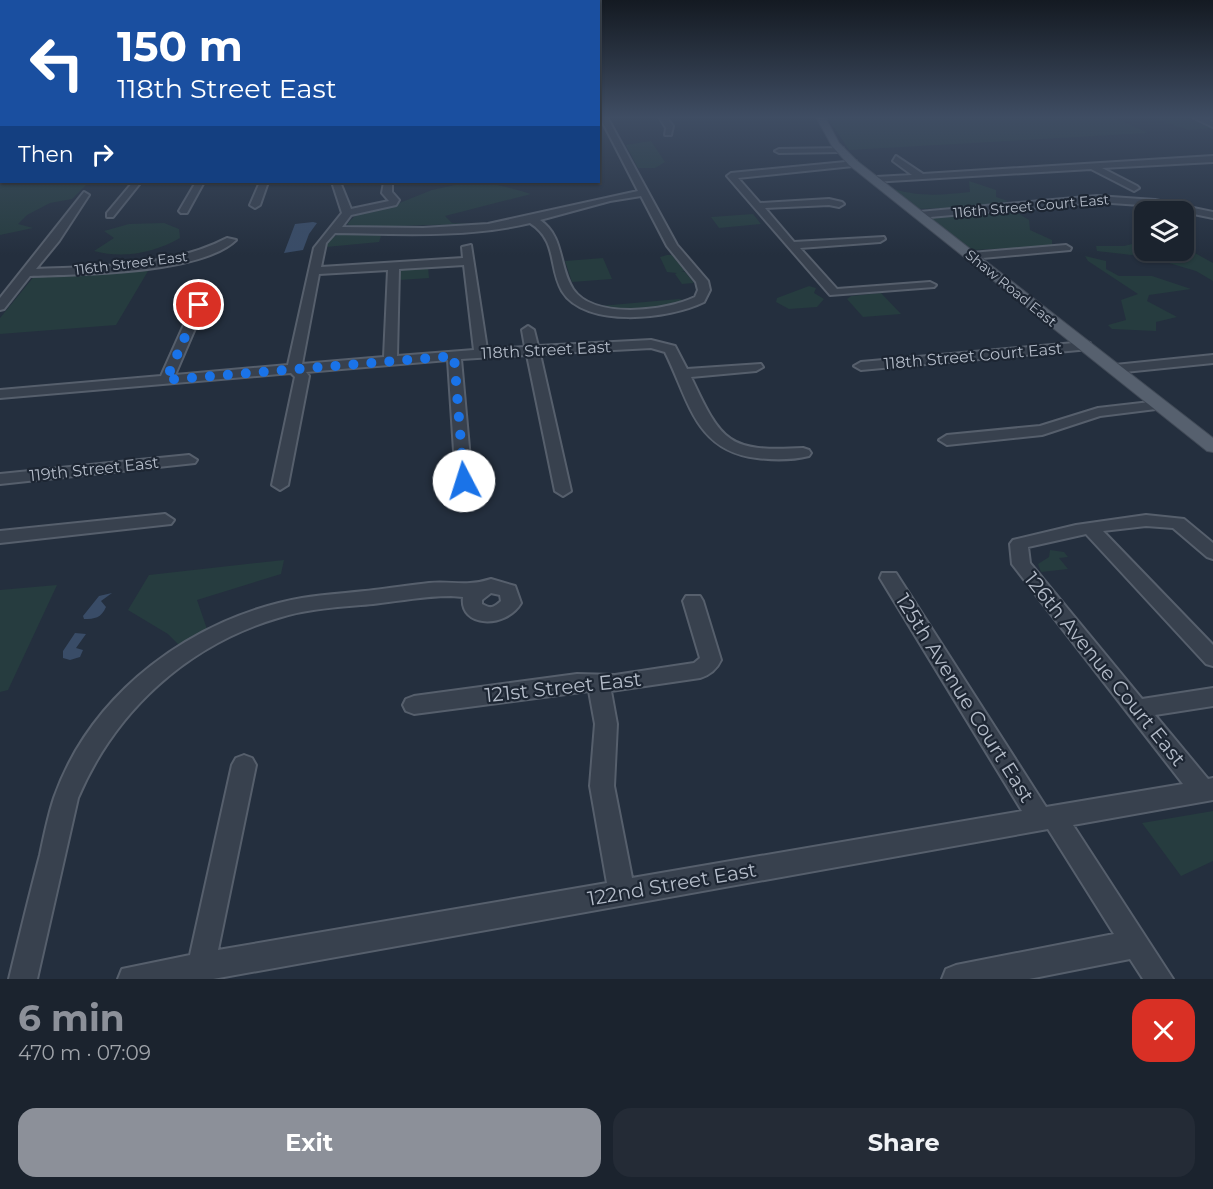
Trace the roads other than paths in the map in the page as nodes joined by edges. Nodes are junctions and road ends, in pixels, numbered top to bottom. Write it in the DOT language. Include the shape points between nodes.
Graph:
graph roads {
  1 [pos="628,163"];
  2 [pos="854,163"];
  3 [pos="901,163"];
  4 [pos="1149,163"];
  5 [pos="1092,166"];
  6 [pos="922,178"];
  7 [pos="876,180"];
  8 [pos="136,183"];
  9 [pos="199,183"];
  10 [pos="264,183"];
  11 [pos="336,183"];
  12 [pos="388,183"];
  13 [pos="1134,188"];
  14 [pos="644,193"];
  15 [pos="84,195"];
  16 [pos="840,204"];
  17 [pos="255,205"];
  18 [pos="758,206"];
  19 [pos="184,211"];
  20 [pos="347,213"];
  21 [pos="110,215"];
  22 [pos="919,215"];
  23 [pos="1213,215"];
  24 [pos="531,219"];
  25 [pos="335,230"];
  26 [pos="880,239"];
  27 [pos="231,240"];
  28 [pos="792,245"];
  29 [pos="467,247"];
  30 [pos="1066,248"];
  31 [pos="971,256"];
  32 [pos="469,261"];
  33 [pos="394,266"];
  34 [pos="315,271"];
  35 [pos="28,273"];
  36 [pos="930,285"];
  37 [pos="206,289"];
  38 [pos="0,306"];
  39 [pos="528,330"];
  40 [pos="1085,346"];
  41 [pos="532,350"];
  42 [pos="481,353"];
  43 [pos="454,356"];
  44 [pos="1213,359"];
  45 [pos="390,361"];
  46 [pos="861,366"];
  47 [pos="756,367"];
  48 [pos="294,369"];
  49 [pos="1115,369"];
  50 [pos="684,373"];
  51 [pos="166,380"];
  52 [pos="0,394"];
  53 [pos="1159,405"];
  54 [pos="947,440"];
  55 [pos="1213,447"];
  56 [pos="803,453"];
  57 [pos="189,460"];
  58 [pos="0,478"];
  59 [pos="464,481"];
  60 [pos="280,485"];
  61 [pos="563,491"];
  62 [pos="165,520"];
  63 [pos="1090,528"];
  64 [pos="0,537"];
  65 [pos="1213,553"];
  66 [pos="889,578"];
  67 [pos="475,593"];
  68 [pos="693,602"];
  69 [pos="1213,658"];
  70 [pos="598,682"];
  71 [pos="1213,697"];
  72 [pos="414,705"];
  73 [pos="1137,709"];
  74 [pos="244,765"];
  75 [pos="1208,790"];
  76 [pos="1047,818"];
  77 [pos="622,893"];
  78 [pos="1136,944"];
  79 [pos="200,973"];
  80 [pos="23,979"];
  81 [pos="132,979"];
  82 [pos="956,979"];
  83 [pos="1159,979"];
  1 -- 14 [label="street"];
  2 -- 7 [label="main road, Shaw Road East"];
  2 -- 18 [label="street" via="733,175"];
  3 -- 6 [label="street"];
  4 -- 5 [label="street"];
  5 -- 6 [label="street"];
  5 -- 13 [label="street"];
  6 -- 7 [label="street"];
  7 -- 22 [label="main road, Shaw Road East"];
  8 -- 21 [label="street"];
  9 -- 19 [label="street"];
  10 -- 17 [label="street"];
  11 -- 20 [label="street"];
  12 -- 20 [label="street" via="387,193 394,202"];
  14 -- 24 [label="street"];
  14 -- 24 [label="street" via="672,246 702,281 700,300 658,311 615,313 590,309 570,294 546,229"];
  15 -- 35 [label="street"];
  16 -- 18 [label="street"];
  18 -- 28 [label="street"];
  20 -- 25 [label="street"];
  22 -- 23 [label="street, 116th Street Court East" via="1111,199 1164,204"];
  22 -- 31 [label="main road, Shaw Road East"];
  24 -- 25 [label="street" via="480,227"];
  25 -- 34 [label="street" via="322,241"];
  26 -- 28 [label="street"];
  27 -- 35 [label="street, 116th Street East" via="215,250 176,260"];
  28 -- 36 [label="street" via="834,293"];
  29 -- 32 [label="street"];
  30 -- 31 [label="street"];
  31 -- 40 [label="main road, Shaw Road East"];
  32 -- 33 [label="street"];
  32 -- 42 [label="street"];
  33 -- 34 [label="street"];
  33 -- 45 [label="street"];
  34 -- 48 [label="street"];
  35 -- 38 [label="street"];
  37 -- 51 [label="street"];
  39 -- 41 [label="street"];
  40 -- 46 [label="street, 118th Street Court East"];
  40 -- 49 [label="main road, Shaw Road East"];
  41 -- 42 [label="street, 118th Street East"];
  41 -- 50 [label="street, 118th Street East" via="662,346 670,349"];
  41 -- 61 [label="street"];
  42 -- 43 [label="street, 118th Street East"];
  43 -- 45 [label="street, 118th Street East"];
  43 -- 59 [label="street"];
  44 -- 49 [label="street"];
  45 -- 48 [label="street, 118th Street East"];
  47 -- 50 [label="street"];
  48 -- 51 [label="street, 118th Street East"];
  48 -- 60 [label="street" via="302,376"];
  49 -- 53 [label="main road, Shaw Road East"];
  50 -- 56 [label="street" via="711,432 722,444 755,455"];
  51 -- 52 [label="street, 118th Street East"];
  53 -- 54 [label="street" via="1098,412 1042,430"];
  53 -- 55 [label="main road, Shaw Road East"];
  57 -- 58 [label="street, 119th Street East"];
  62 -- 64 [label="street"];
  63 -- 65 [label="street" via="1169,520 1184,526"];
  63 -- 69 [label="street"];
  63 -- 73 [label="street, 126th Avenue Court East" via="1062,531 1019,544 1021,564"];
  66 -- 76 [label="street, 125th Avenue Court East"];
  67 -- 80 [label="street" via="437,590 304,604 273,612 209,639 159,672 115,713 74,777"];
  68 -- 70 [label="street, 121st Street East" via="710,650 711,660 700,670"];
  70 -- 72 [label="street, 121st Street East"];
  70 -- 77 [label="street" via="606,724 602,786"];
  71 -- 73 [label="street"];
  73 -- 75 [label="street, 126th Avenue Court East"];
  74 -- 79 [label="street"];
  75 -- 76 [label="street, 122nd Street East"];
  76 -- 77 [label="street, 122nd Street East"];
  76 -- 78 [label="street, 125th Avenue Court East"];
  77 -- 79 [label="street, 122nd Street East"];
  78 -- 82 [label="street"];
  78 -- 83 [label="street, 125th Avenue Court East"];
  79 -- 81 [label="street, 122nd Street East"];
}
